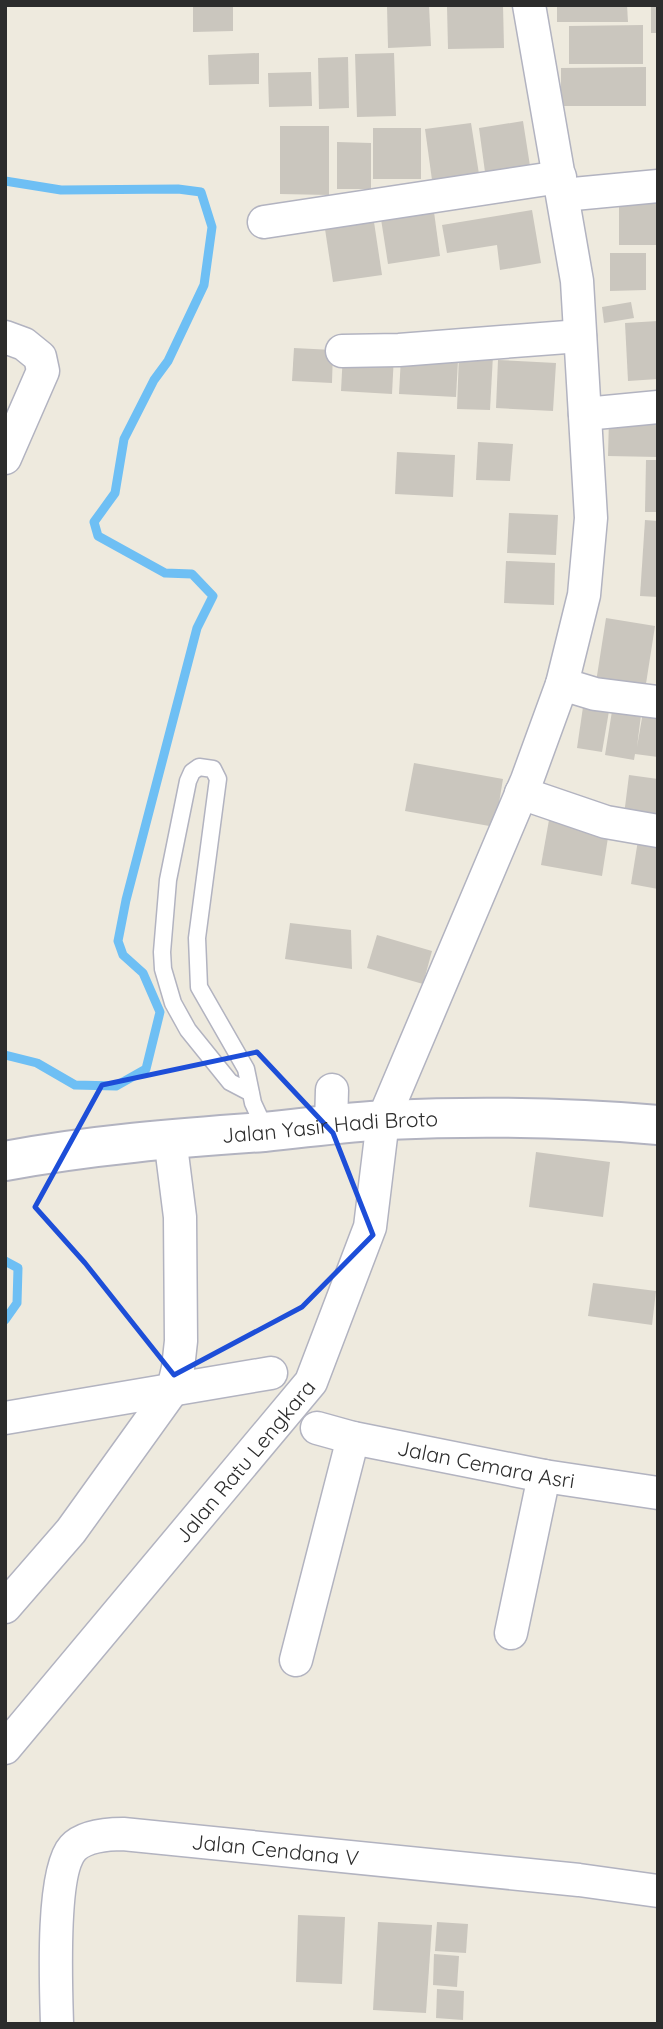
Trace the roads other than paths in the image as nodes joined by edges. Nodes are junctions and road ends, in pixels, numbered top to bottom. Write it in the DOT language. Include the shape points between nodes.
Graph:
graph roads {
  1 [pos="529,5"];
  2 [pos="561,186"];
  3 [pos="658,187"];
  4 [pos="264,222"];
  5 [pos="580,336"];
  6 [pos="5,337"];
  7 [pos="342,351"];
  8 [pos="658,407"];
  9 [pos="585,414"];
  10 [pos="5,458"];
  11 [pos="562,684"];
  12 [pos="658,702"];
  13 [pos="521,793"];
  14 [pos="658,831"];
  15 [pos="251,1093"];
  16 [pos="383,1120"];
  17 [pos="658,1125"];
  18 [pos="266,1131"];
  19 [pos="170,1138"];
  20 [pos="5,1161"];
  21 [pos="271,1373"];
  22 [pos="173,1389"];
  23 [pos="5,1418"];
  24 [pos="317,1428"];
  25 [pos="353,1438"];
  26 [pos="544,1476"];
  27 [pos="658,1493"];
  28 [pos="5,1607"];
  29 [pos="511,1633"];
  30 [pos="296,1660"];
  31 [pos="5,1748"];
  32 [pos="658,1891"];
  33 [pos="57,2024"];
  1 -- 2 [label="street, Jalan Ratu Lengkara"];
  2 -- 3 [label="street"];
  2 -- 4 [label="street"];
  2 -- 5 [label="street, Jalan Ratu Lengkara" via="577,281"];
  5 -- 7 [label="street"];
  5 -- 9 [label="street, Jalan Ratu Lengkara"];
  6 -- 10 [label="street" via="40,357 43,371"];
  8 -- 9 [label="street"];
  9 -- 11 [label="street, Jalan Ratu Lengkara" via="590,518 584,595"];
  11 -- 12 [label="street" via="595,694"];
  11 -- 13 [label="street, Jalan Ratu Lengkara"];
  13 -- 14 [label="street" via="606,822"];
  13 -- 16 [label="street, Jalan Ratu Lengkara"];
  15 -- 15 [label="lane" via="230,1082 188,1030 173,1003 163,969 168,880 188,781 199,766 213,769 218,779 197,937 199,987 246,1069"];
  15 -- 18 [label="lane"];
  16 -- 17 [label="street, Jalan Yasir Hadi Broto" via="487,1117"];
  16 -- 18 [label="street, Jalan Yasir Hadi Broto" via="332,1108"];
  16 -- 31 [label="street, Jalan Ratu Lengkara" via="370,1227 311,1382"];
  18 -- 19 [label="street, Jalan Yasir Hadi Broto"];
  19 -- 20 [label="street, Jalan Yasir Hadi Broto"];
  19 -- 22 [label="street" via="180,1217 181,1342"];
  21 -- 22 [label="street"];
  22 -- 23 [label="street"];
  22 -- 28 [label="street" via="71,1531"];
  24 -- 25 [label="street, Jalan Cemara Asri"];
  25 -- 26 [label="street, Jalan Cemara Asri"];
  25 -- 30 [label="street"];
  26 -- 27 [label="street, Jalan Cemara Asri"];
  26 -- 29 [label="street"];
  32 -- 33 [label="street, Jalan Cendana V" via="107,1834 75,1846 67,1856 58,1900"];
}
